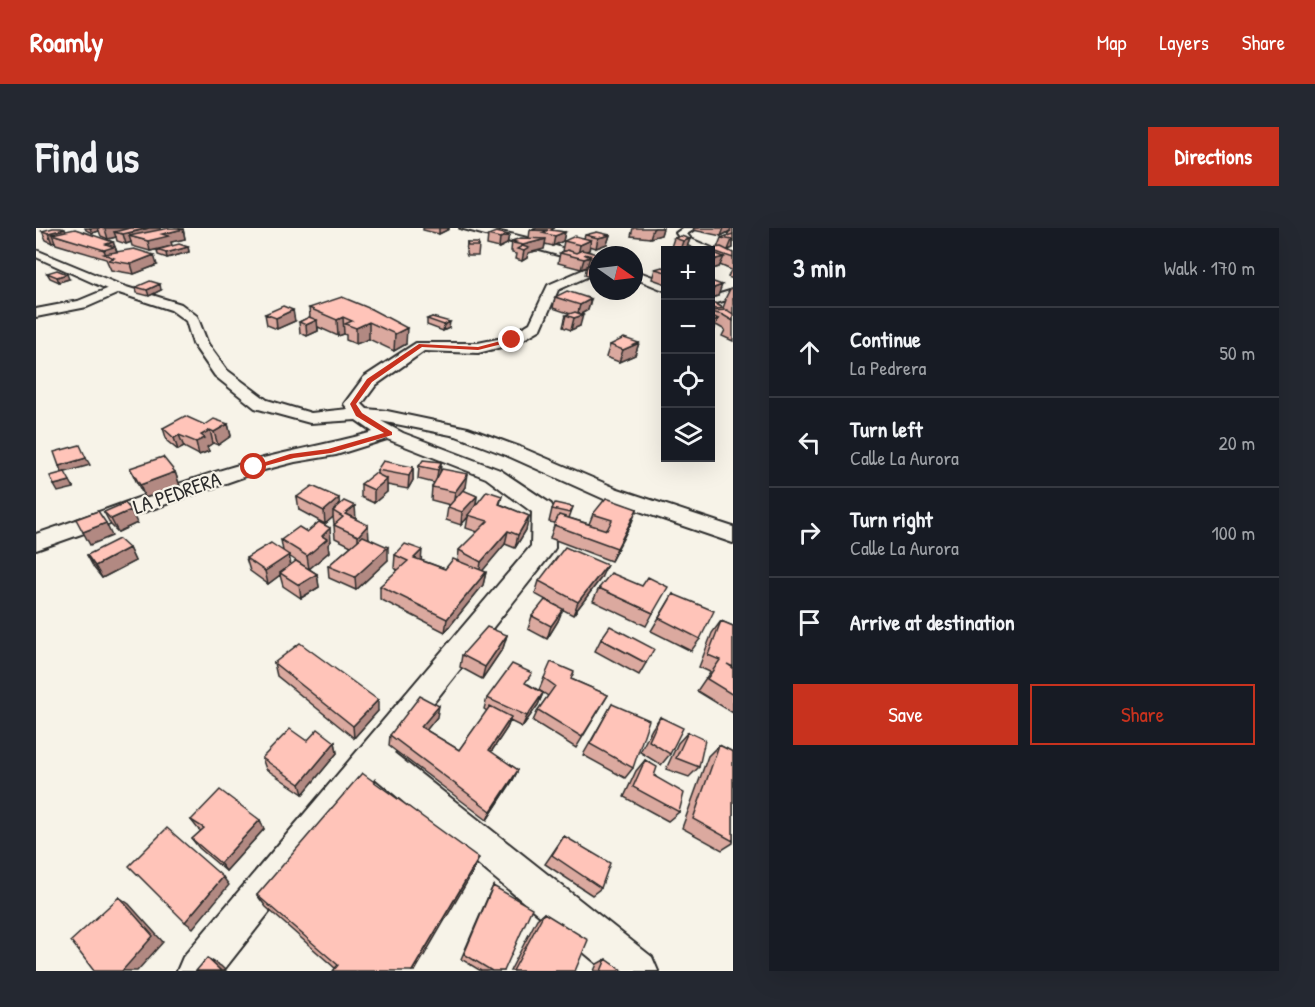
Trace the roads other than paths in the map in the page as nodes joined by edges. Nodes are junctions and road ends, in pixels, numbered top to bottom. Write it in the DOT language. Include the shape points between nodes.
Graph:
graph roads {
  1 [pos="465,228"];
  2 [pos="534,228"];
  3 [pos="686,230"];
  4 [pos="518,239"];
  5 [pos="37,245"];
  6 [pos="698,246"];
  7 [pos="589,260"];
  8 [pos="589,272"];
  9 [pos="643,278"];
  10 [pos="661,285"];
  11 [pos="118,289"];
  12 [pos="733,294"];
  13 [pos="715,306"];
  14 [pos="36,313"];
  15 [pos="403,335"];
  16 [pos="421,346"];
  17 [pos="359,414"];
  18 [pos="389,433"];
  19 [pos="733,535"];
  20 [pos="36,542"];
  21 [pos="374,757"];
  22 [pos="197,971"];
  23 [pos="638,971"];
  1 -- 4 [label="street"];
  2 -- 4 [label="street"];
  3 -- 6 [label="street" via="687,241"];
  4 -- 7 [label="street"];
  5 -- 11 [label="street"];
  8 -- 16 [label="street" via="553,288 536,326 512,340 478,348"];
  9 -- 10 [label="street"];
  11 -- 14 [label="street" via="82,304"];
  11 -- 17 [label="street" via="176,306 192,319 201,344 221,373 261,404 310,418"];
  12 -- 13 [label="street"];
  15 -- 16 [label="street"];
  16 -- 17 [label="street" via="370,381 353,404"];
  17 -- 18 [label="street"];
  17 -- 19 [label="street" via="461,432 611,494"];
  18 -- 20 [label="street, LA PEDRERA" via="254,467"];
  18 -- 21 [label="street" via="493,474 543,509 543,548"];
  21 -- 22 [label="street"];
  21 -- 23 [label="street"];
}
